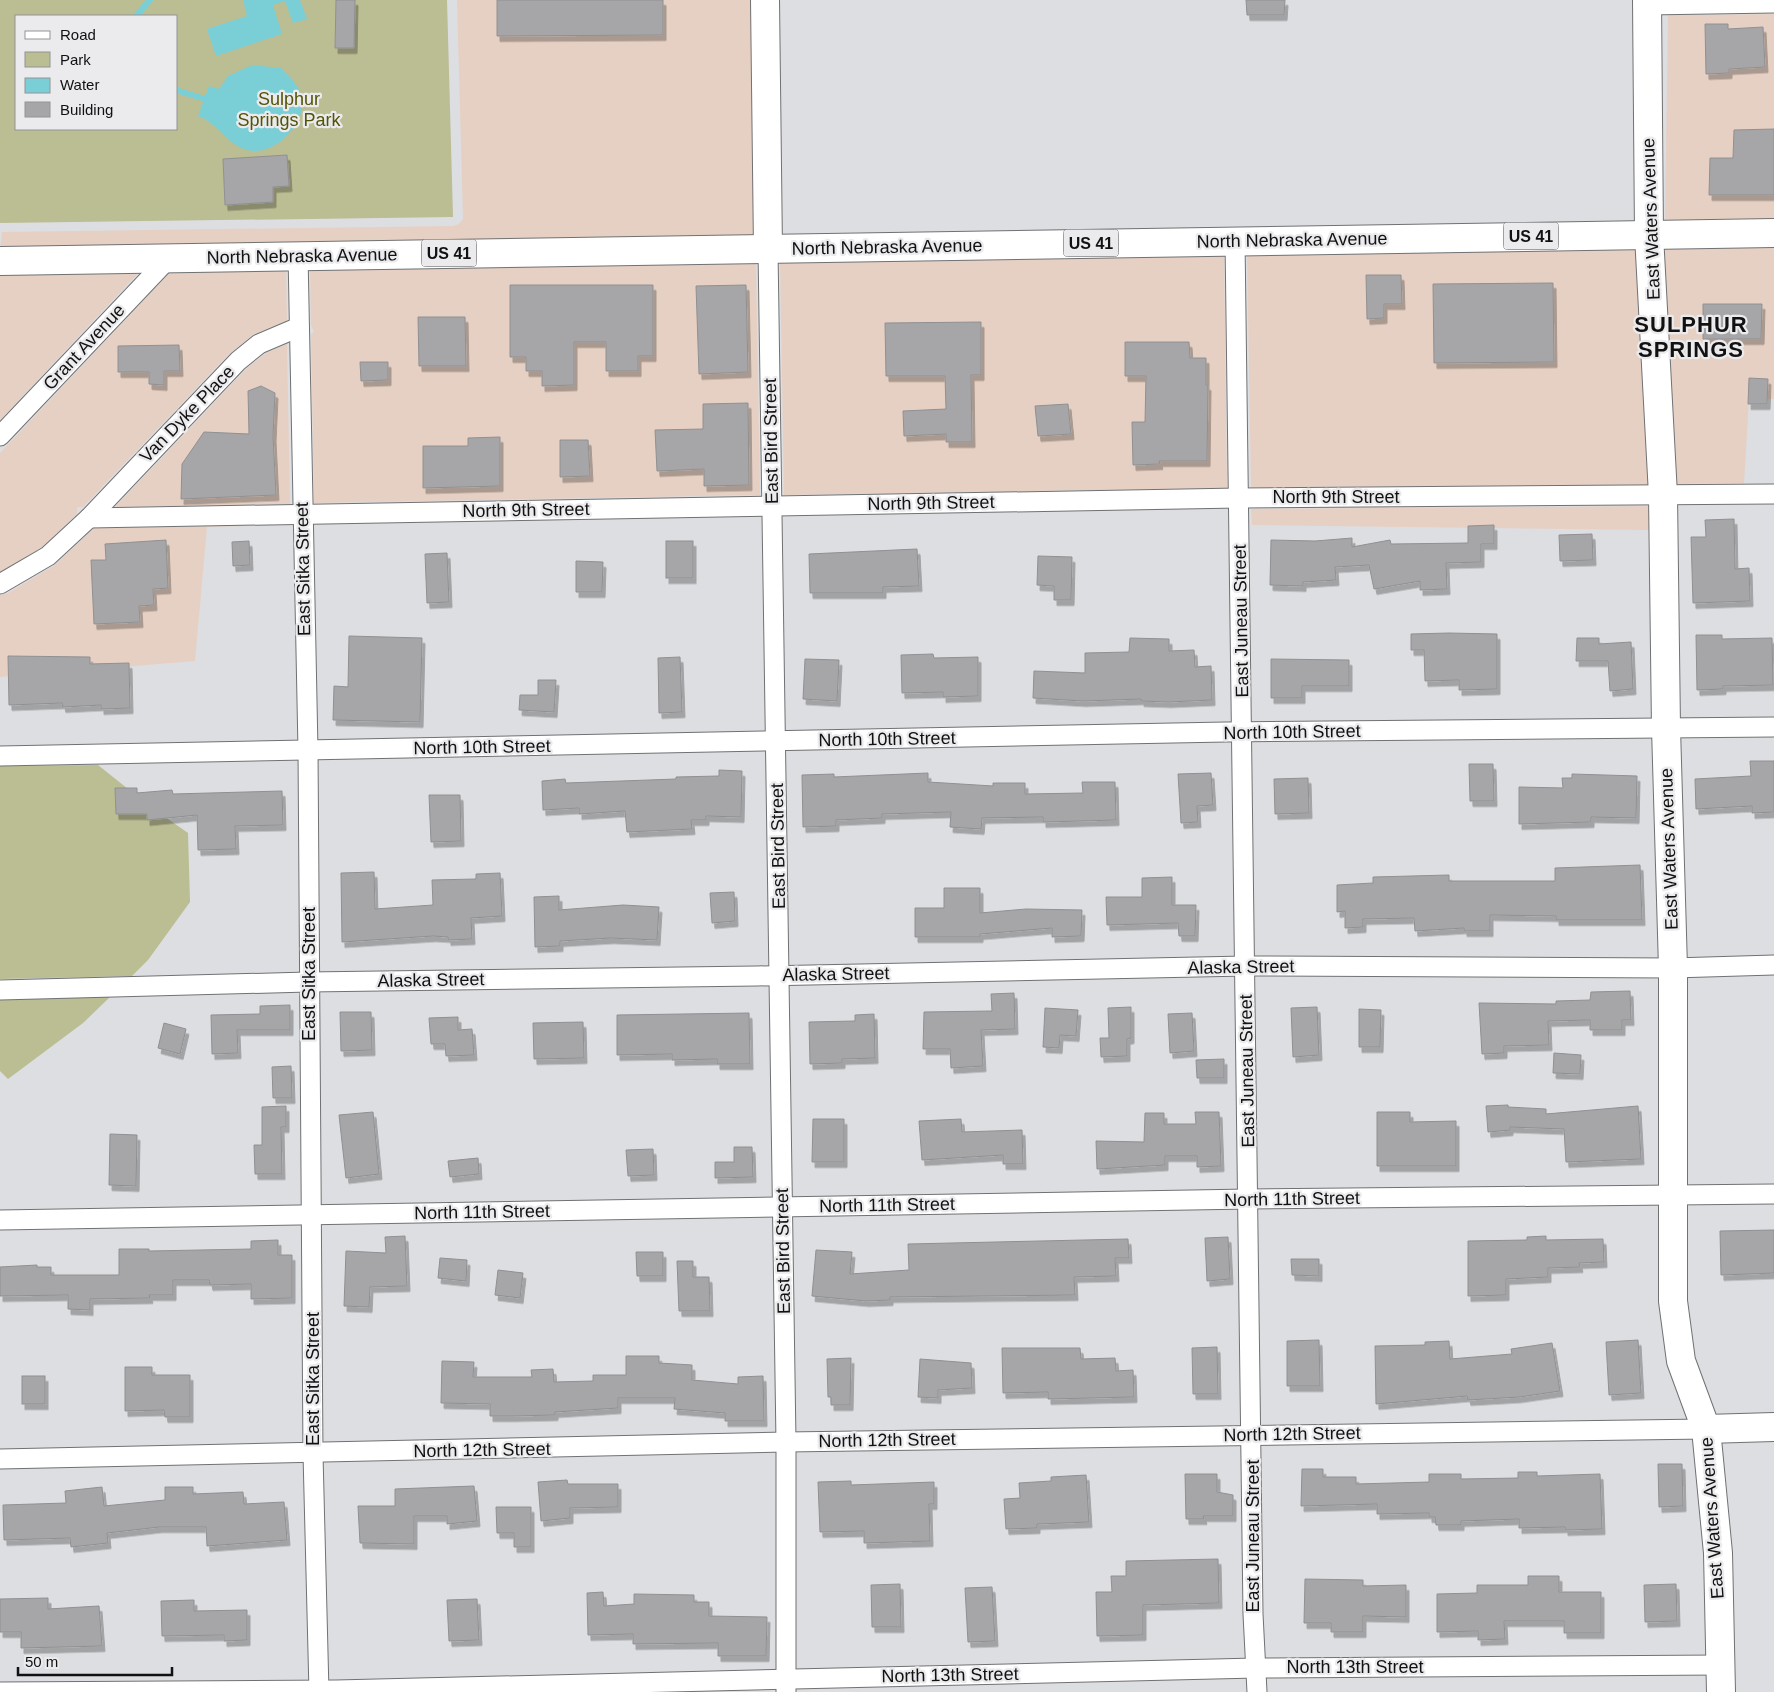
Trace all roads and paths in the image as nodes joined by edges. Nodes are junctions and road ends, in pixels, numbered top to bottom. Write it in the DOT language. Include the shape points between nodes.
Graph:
graph roads {
  1 [pos="765,0"];
  2 [pos="1647,2"];
  3 [pos="1774,3"];
  4 [pos="1774,233"];
  5 [pos="1649,235"];
  6 [pos="1235,240"];
  7 [pos="768,250"];
  8 [pos="298,255"];
  9 [pos="169,258"];
  10 [pos="11,261"];
  11 [pos="299,328"];
  12 [pos="0,436"];
  13 [pos="1774,494"];
  14 [pos="1663,495"];
  15 [pos="1239,498"];
  16 [pos="772,506"];
  17 [pos="302,514"];
  18 [pos="88,518"];
  19 [pos="0,584"];
  20 [pos="1774,726"];
  21 [pos="1666,728"];
  22 [pos="1242,732"];
  23 [pos="776,741"];
  24 [pos="308,750"];
  25 [pos="0,756"];
  26 [pos="1774,965"];
  27 [pos="1246,966"];
  28 [pos="1673,968"];
  29 [pos="779,975"];
  30 [pos="308,982"];
  31 [pos="0,990"];
  32 [pos="1774,1194"];
  33 [pos="1673,1195"];
  34 [pos="1249,1199"];
  35 [pos="782,1207"];
  36 [pos="312,1215"];
  37 [pos="0,1220"];
  38 [pos="1774,1427"];
  39 [pos="1706,1428"];
  40 [pos="1252,1435"];
  41 [pos="786,1442"];
  42 [pos="313,1454"];
  43 [pos="0,1459"];
  44 [pos="1721,1665"];
  45 [pos="1256,1668"];
  46 [pos="786,1686"];
  47 [pos="319,1691"];
  48 [pos="0,1692"];
  49 [pos="1257,1692"];
  50 [pos="1722,1692"];
  1 -- 7 [label="main road, East Bird Street"];
  2 -- 3 [label="street"];
  2 -- 5 [label="main road, East Waters Avenue"];
  4 -- 5 [label="main road, North Nebraska Avenue / US 41"];
  5 -- 6 [label="main road, North Nebraska Avenue / US 41"];
  5 -- 14 [label="main road, East Waters Avenue"];
  6 -- 7 [label="main road, North Nebraska Avenue / US 41"];
  6 -- 15 [label="street, East Juneau Street"];
  7 -- 8 [label="main road, North Nebraska Avenue / US 41"];
  7 -- 16 [label="street, East Bird Street"];
  8 -- 9 [label="main road, North Nebraska Avenue / US 41"];
  8 -- 11 [label="street, East Sitka Street"];
  9 -- 10 [label="main road, North Nebraska Avenue / US 41"];
  9 -- 12 [label="street, Grant Avenue"];
  11 -- 17 [label="street, East Sitka Street"];
  11 -- 18 [label="street, Van Dyke Place" via="259,344 238,361"];
  13 -- 14 [label="street, North 9th Street"];
  14 -- 15 [label="street, North 9th Street"];
  14 -- 21 [label="main road, East Waters Avenue"];
  15 -- 16 [label="street, North 9th Street"];
  15 -- 22 [label="street, East Juneau Street"];
  16 -- 17 [label="street, North 9th Street"];
  16 -- 23 [label="street, East Bird Street"];
  17 -- 18 [label="street, North 9th Street"];
  17 -- 24 [label="street, East Sitka Street"];
  18 -- 19 [label="street, Van Dyke Place" via="48,556"];
  20 -- 21 [label="street, North 10th Street"];
  21 -- 22 [label="street, North 10th Street"];
  21 -- 28 [label="main road, East Waters Avenue"];
  22 -- 23 [label="street, North 10th Street"];
  22 -- 27 [label="street, East Juneau Street"];
  23 -- 24 [label="street, North 10th Street"];
  23 -- 29 [label="street, East Bird Street"];
  24 -- 25 [label="street, North 10th Street"];
  24 -- 30 [label="street, East Sitka Street"];
  26 -- 28 [label="street, Alaska Street"];
  27 -- 28 [label="street, Alaska Street"];
  27 -- 29 [label="street, Alaska Street"];
  27 -- 34 [label="street, East Juneau Street"];
  28 -- 33 [label="main road, East Waters Avenue"];
  29 -- 30 [label="street, Alaska Street"];
  29 -- 35 [label="street, East Bird Street"];
  30 -- 31 [label="street, Alaska Street"];
  30 -- 36 [label="street, East Sitka Street"];
  32 -- 33 [label="street, North 11th Street"];
  33 -- 34 [label="street, North 11th Street"];
  33 -- 39 [label="main road, East Waters Avenue" via="1673,1301 1681,1361"];
  34 -- 35 [label="street, North 11th Street"];
  34 -- 40 [label="street, East Juneau Street"];
  35 -- 36 [label="street, North 11th Street"];
  35 -- 41 [label="street, East Bird Street"];
  36 -- 37 [label="street, North 11th Street"];
  36 -- 42 [label="street, East Sitka Street"];
  38 -- 39 [label="main road, North 12th Street"];
  39 -- 40 [label="street, North 12th Street"];
  39 -- 44 [label="main road, East Waters Avenue" via="1718,1553"];
  40 -- 41 [label="street, North 12th Street"];
  40 -- 45 [label="street, East Juneau Street"];
  41 -- 42 [label="street, North 12th Street"];
  41 -- 46 [label="street, East Bird Street"];
  42 -- 43 [label="street, North 12th Street"];
  42 -- 47 [label="street, East Sitka Street"];
  44 -- 45 [label="street, North 13th Street"];
  44 -- 50 [label="main road, East Waters Avenue"];
  45 -- 46 [label="street, North 13th Street"];
  45 -- 49 [label="street, East Juneau Street"];
  46 -- 47 [label="street, North 13th Street"];
  47 -- 48 [label="street, North 13th Street"];
}
